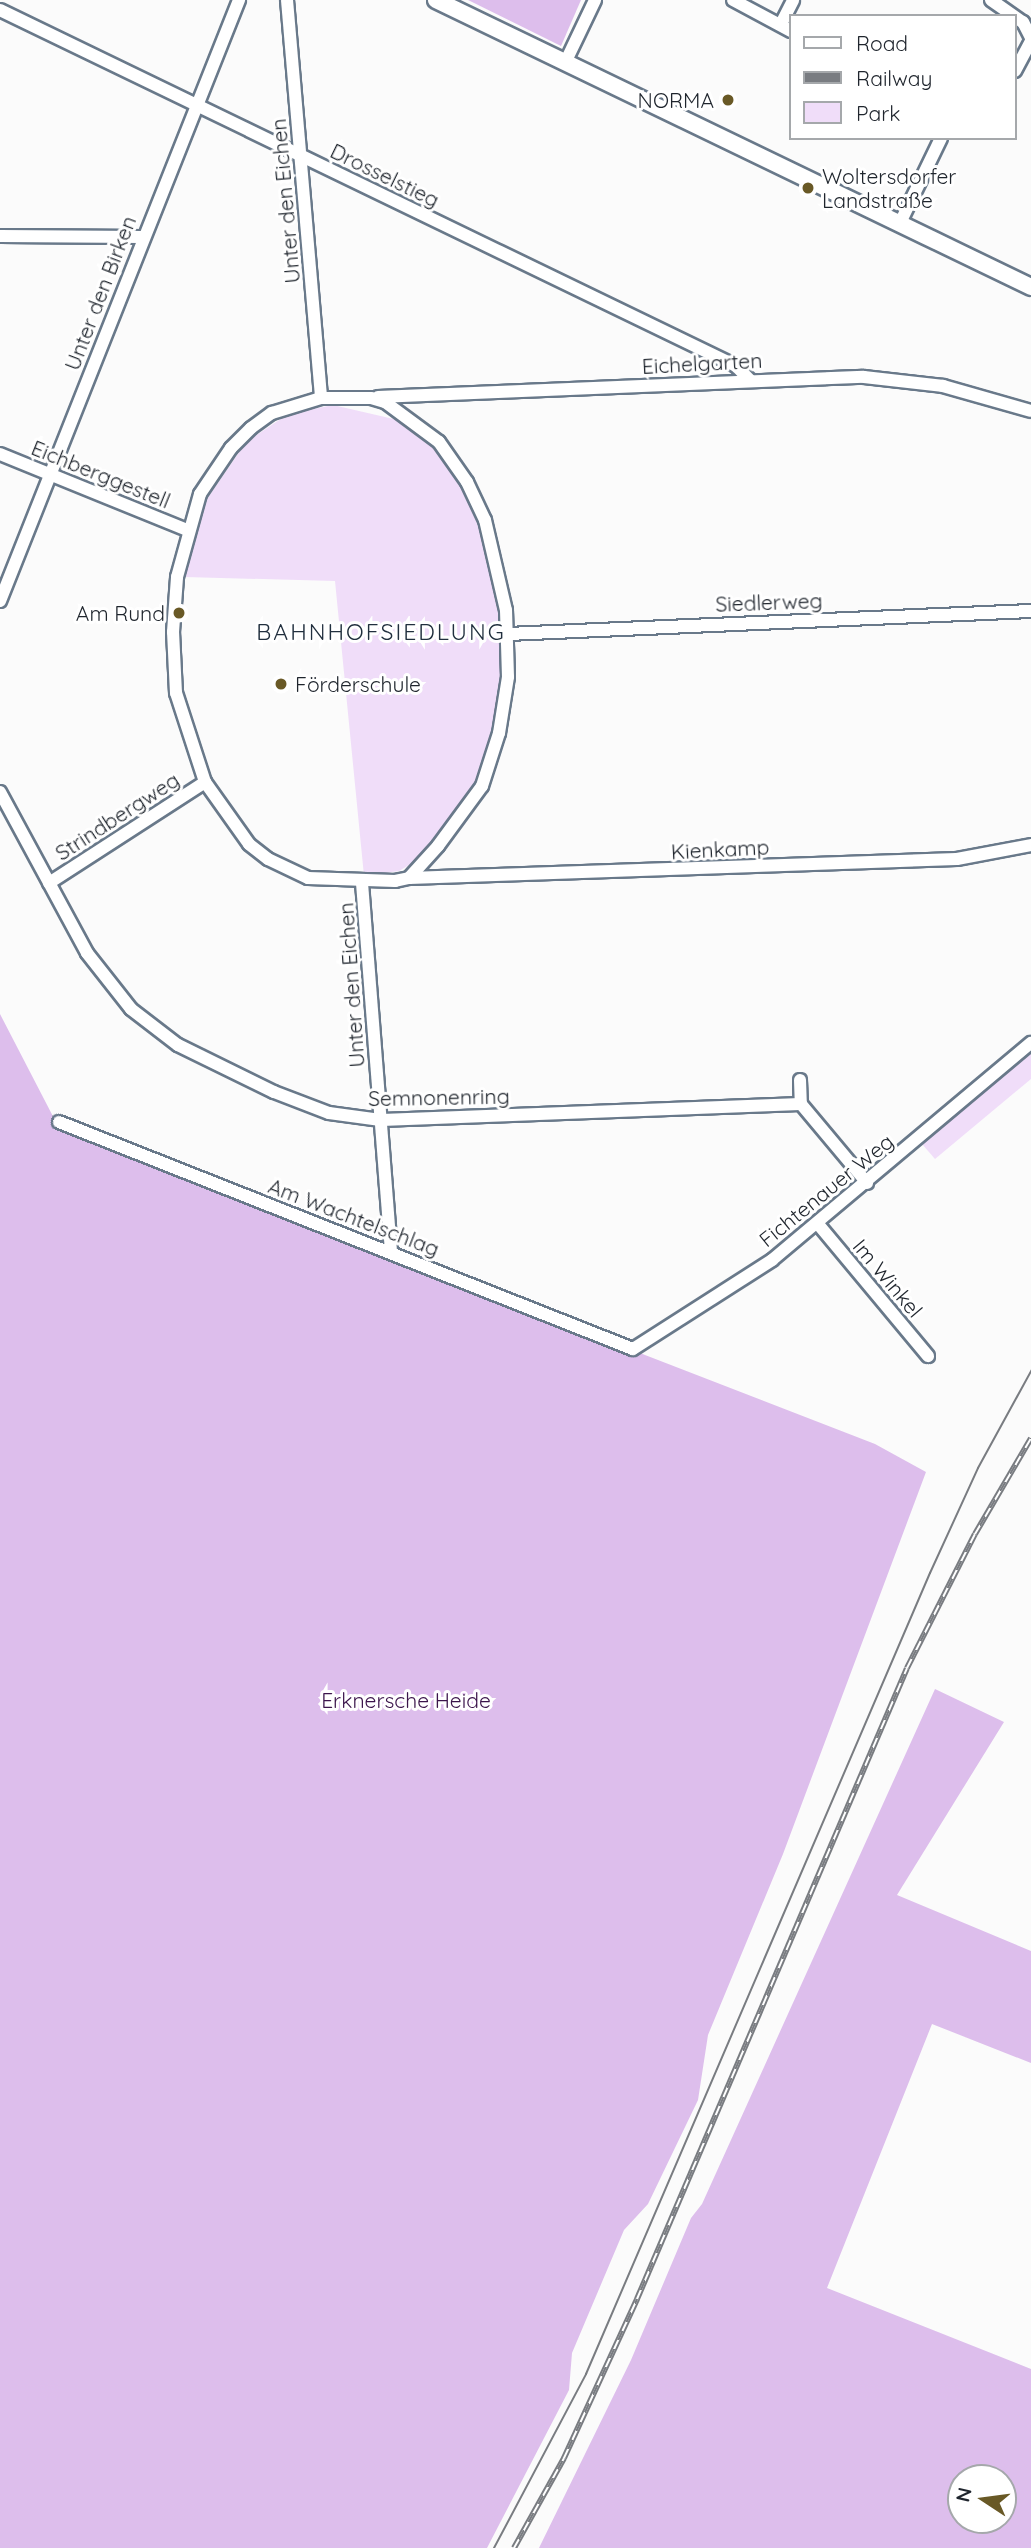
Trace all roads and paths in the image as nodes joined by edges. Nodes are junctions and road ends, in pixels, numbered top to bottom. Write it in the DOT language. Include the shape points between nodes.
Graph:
graph roads {
  1 [pos="239,0"];
  2 [pos="287,0"];
  3 [pos="436,0"];
  4 [pos="594,0"];
  5 [pos="733,0"];
  6 [pos="793,0"];
  7 [pos="991,0"];
  8 [pos="0,10"];
  9 [pos="1011,14"];
  10 [pos="1017,18"];
  11 [pos="786,27"];
  12 [pos="1031,40"];
  13 [pos="565,63"];
  14 [pos="1017,67"];
  15 [pos="197,106"];
  16 [pos="940,140"];
  17 [pos="300,155"];
  18 [pos="900,223"];
  19 [pos="0,236"];
  20 [pos="142,237"];
  21 [pos="1031,287"];
  22 [pos="750,380"];
  23 [pos="321,398"];
  24 [pos="370,398"];
  25 [pos="1031,411"];
  26 [pos="0,454"];
  27 [pos="51,475"];
  28 [pos="187,530"];
  29 [pos="0,601"];
  30 [pos="1031,611"];
  31 [pos="508,634"];
  32 [pos="205,782"];
  33 [pos="0,792"];
  34 [pos="1031,845"];
  35 [pos="409,878"];
  36 [pos="49,883"];
  37 [pos="362,883"];
  38 [pos="1031,1043"];
  39 [pos="800,1080"];
  40 [pos="801,1104"];
  41 [pos="381,1120"];
  42 [pos="59,1122"];
  43 [pos="867,1183"];
  44 [pos="818,1224"];
  45 [pos="391,1252"];
  46 [pos="633,1349"];
  47 [pos="928,1356"];
  1 -- 15 [label="street, Unter den Birken"];
  2 -- 17 [label="street, Unter den Eichen"];
  3 -- 13 [label="main road"];
  4 -- 13 [label="street"];
  5 -- 11 [label="street"];
  6 -- 11 [label="street"];
  7 -- 9 [label="street"];
  8 -- 15 [label="street, Drosselstieg"];
  10 -- 12 [label="street"];
  12 -- 14 [label="street"];
  13 -- 18 [label="main road"];
  15 -- 17 [label="street, Drosselstieg"];
  15 -- 20 [label="street, Unter den Birken"];
  16 -- 18 [label="street"];
  17 -- 22 [label="street, Drosselstieg" via="736,366"];
  17 -- 23 [label="street, Unter den Eichen"];
  18 -- 21 [label="main road"];
  19 -- 20 [label="street"];
  20 -- 27 [label="street, Unter den Birken"];
  22 -- 24 [label="street, Eichelgarten"];
  22 -- 25 [label="street, Eichelgarten" via="890,379 963,390"];
  23 -- 24 [label="street"];
  23 -- 28 [label="street" via="272,413 231,448 200,494"];
  24 -- 31 [label="street" via="385,402 439,442 467,482 494,548"];
  26 -- 27 [label="street, Eichberggestell"];
  27 -- 28 [label="street, Eichberggestell"];
  27 -- 29 [label="street, Unter den Birken"];
  28 -- 32 [label="street" via="173,613 174,665 184,726"];
  30 -- 31 [label="street, Siedlerweg"];
  31 -- 35 [label="street" via="499,733 482,786 460,821"];
  32 -- 36 [label="street, Strindbergweg"];
  32 -- 37 [label="street" via="233,826 268,859 308,878"];
  33 -- 36 [label="street, Semnonenring"];
  34 -- 35 [label="street, Kienkamp" via="957,859"];
  35 -- 37 [label="street"];
  36 -- 41 [label="street, Semnonenring" via="108,982 154,1028 178,1045 301,1105"];
  37 -- 41 [label="street, Unter den Eichen"];
  38 -- 43 [label="street, Fichtenauer Weg"];
  39 -- 40 [label="street"];
  40 -- 41 [label="street, Semnonenring"];
  40 -- 43 [label="street"];
  41 -- 45 [label="street, Unter den Eichen"];
  42 -- 45 [label="street, Am Wachtelschlag"];
  43 -- 44 [label="street, Fichtenauer Weg"];
  44 -- 46 [label="street, Fichtenauer Weg" via="772,1260"];
  44 -- 47 [label="street, Im Winkel"];
  45 -- 46 [label="street, Am Wachtelschlag"];
}
